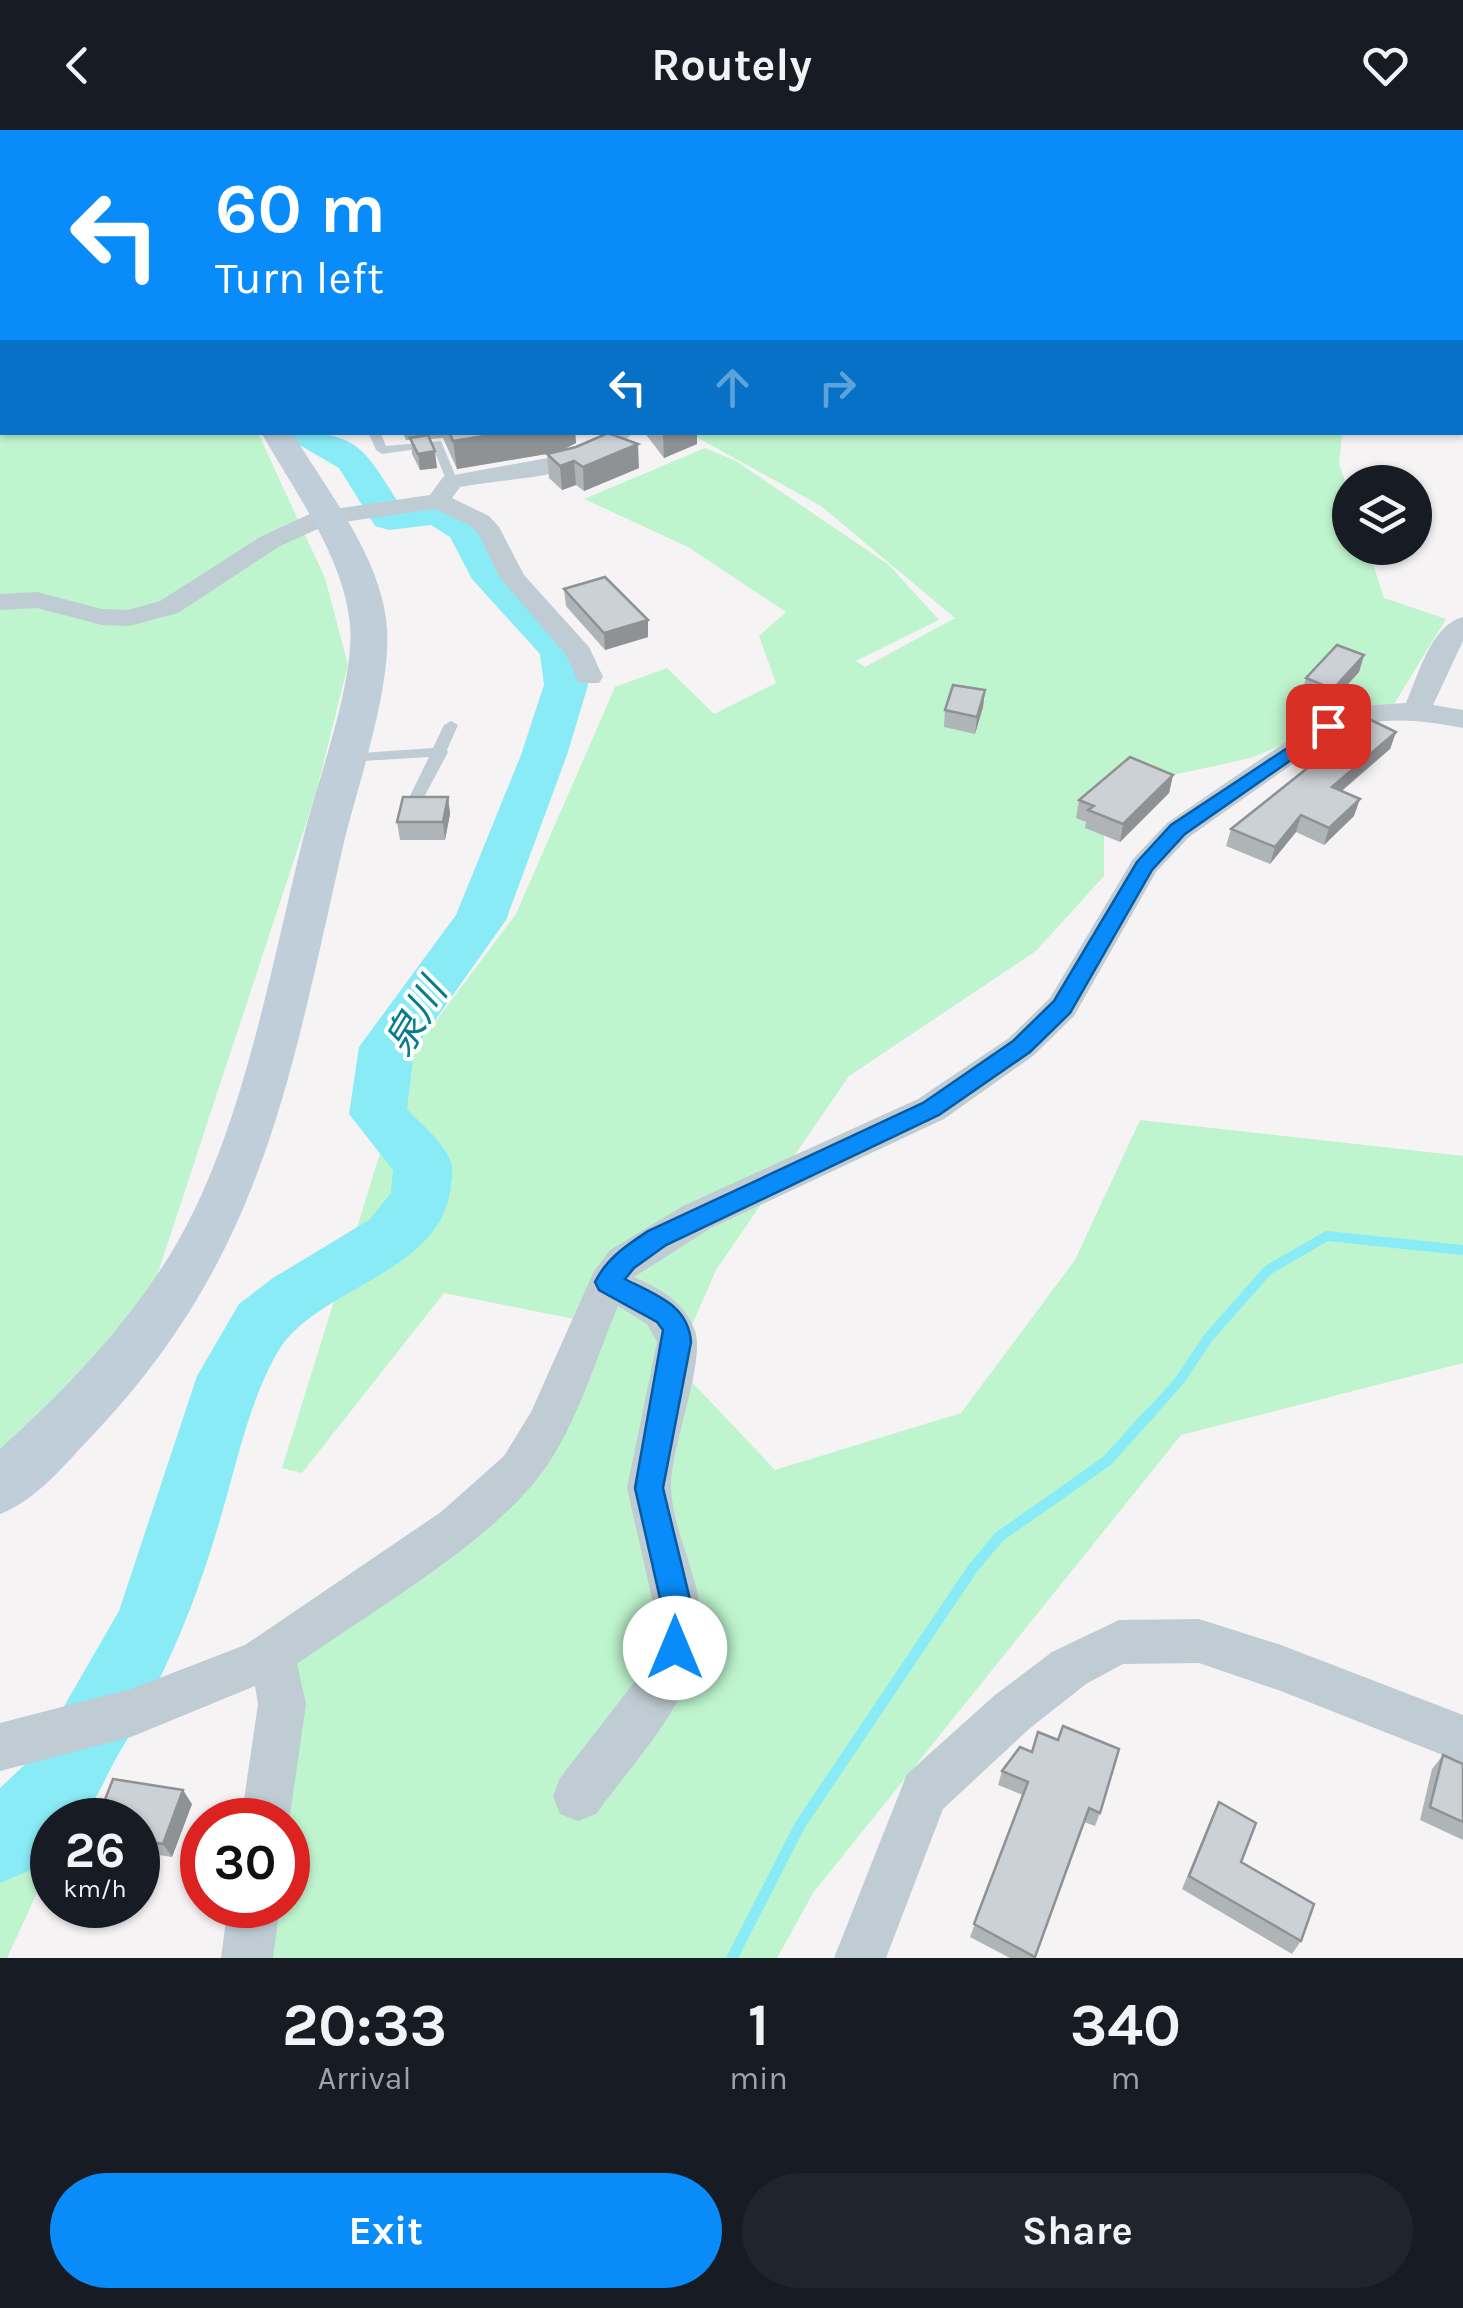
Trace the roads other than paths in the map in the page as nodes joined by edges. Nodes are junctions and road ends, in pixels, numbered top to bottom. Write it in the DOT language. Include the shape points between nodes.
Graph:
graph roads {
  1 [pos="278,435"];
  2 [pos="375,435"];
  3 [pos="618,435"];
  4 [pos="445,492"];
  5 [pos="340,515"];
  6 [pos="0,602"];
  7 [pos="1463,625"];
  8 [pos="589,677"];
  9 [pos="1418,710"];
  10 [pos="1463,719"];
  11 [pos="452,725"];
  12 [pos="441,752"];
  13 [pos="344,758"];
  14 [pos="417,798"];
  15 [pos="608,1282"];
  16 [pos="0,1487"];
  17 [pos="261,1661"];
  18 [pos="1463,1739"];
  19 [pos="21,1742"];
  20 [pos="578,1796"];
  21 [pos="269,1798"];
  22 [pos="251,1928"];
  23 [pos="247,1958"];
  24 [pos="860,1958"];
  1 -- 5 [label="street"];
  2 -- 4 [label="lane" via="382,450 438,444"];
  3 -- 4 [label="street" via="591,454 490,472"];
  4 -- 5 [label="street"];
  4 -- 8 [label="street" via="490,532 513,578 580,653"];
  5 -- 6 [label="street" via="271,540 169,607 129,618 102,618 37,600"];
  5 -- 13 [label="street" via="369,625"];
  7 -- 9 [label="street" via="1445,645"];
  9 -- 10 [label="street"];
  9 -- 15 [label="street" via="1378,710 1328,726 1178,830 1144,866 1062,1007 976,1080 931,1109 657,1238 624,1260"];
  11 -- 12 [label="lane"];
  12 -- 13 [label="lane"];
  12 -- 14 [label="lane"];
  13 -- 16 [label="street" via="270,1060 224,1198 196,1257 138,1345"];
  15 -- 17 [label="street" via="548,1422 512,1480 457,1526"];
  15 -- 20 [label="street" via="676,1326 649,1488 679,1616 660,1686"];
  17 -- 19 [label="street" via="132,1713"];
  17 -- 21 [label="street" via="276,1673 282,1704"];
  18 -- 24 [label="street" via="1199,1642 1119,1642 1068,1668 925,1792"];
  22 -- 23 [label="street"];
}
